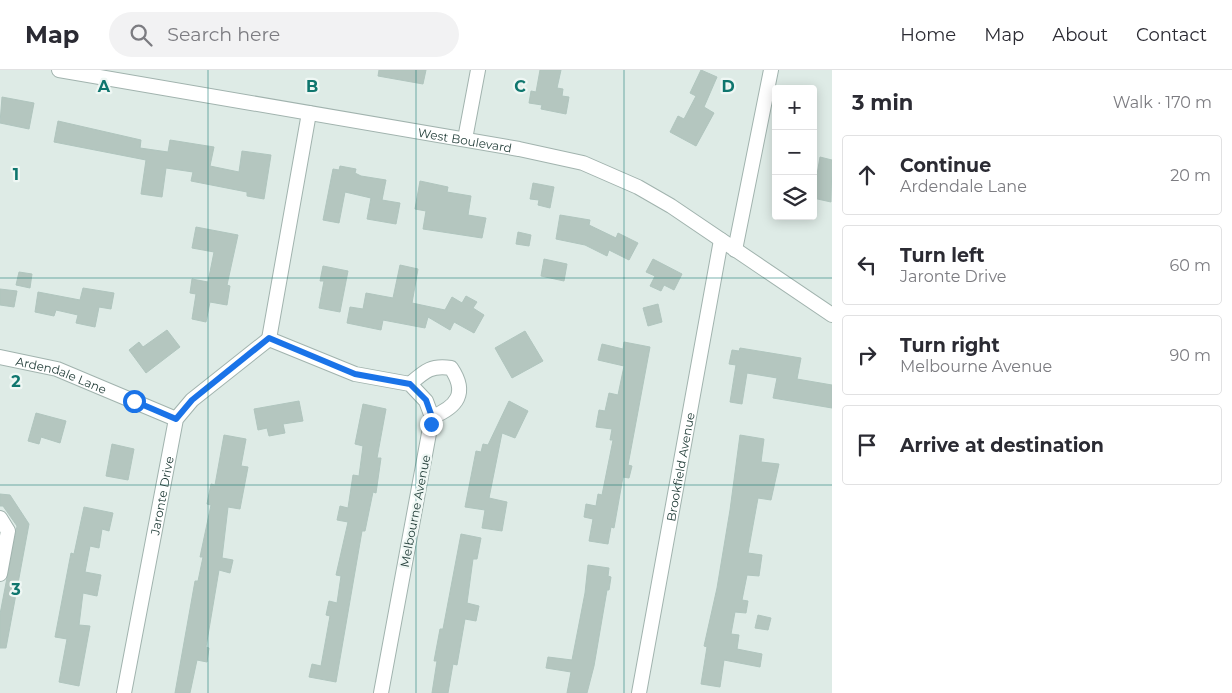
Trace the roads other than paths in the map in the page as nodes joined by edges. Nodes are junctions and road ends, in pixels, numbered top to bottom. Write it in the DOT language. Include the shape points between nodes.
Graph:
graph roads {
  1 [pos="59,70"];
  2 [pos="478,70"];
  3 [pos="771,70"];
  4 [pos="309,113"];
  5 [pos="465,139"];
  6 [pos="721,240"];
  7 [pos="735,250"];
  8 [pos="832,315"];
  9 [pos="269,338"];
  10 [pos="0,356"];
  11 [pos="410,384"];
  12 [pos="432,417"];
  13 [pos="176,419"];
  14 [pos="0,518"];
  15 [pos="0,574"];
  16 [pos="124,693"];
  17 [pos="381,693"];
  18 [pos="639,693"];
  1 -- 4 [label="street, West Boulevard"];
  2 -- 5 [label="street"];
  3 -- 7 [label="street"];
  4 -- 5 [label="street, West Boulevard"];
  4 -- 9 [label="street"];
  5 -- 6 [label="street, West Boulevard" via="549,155 607,172 654,197"];
  6 -- 7 [label="street, West Boulevard"];
  6 -- 18 [label="street, Brookfield Avenue"];
  7 -- 8 [label="street, West Boulevard"];
  9 -- 11 [label="street" via="355,374"];
  9 -- 13 [label="street, Jaronte Drive" via="192,400"];
  10 -- 13 [label="street, Ardendale Lane" via="56,369"];
  11 -- 12 [label="street" via="426,400"];
  11 -- 12 [label="street" via="426,370 438,366 452,368 459,379 459,396 449,410"];
  12 -- 17 [label="street, Melbourne Avenue"];
  13 -- 16 [label="street, Jaronte Drive"];
  14 -- 15 [label="street" via="8,530"];
}
